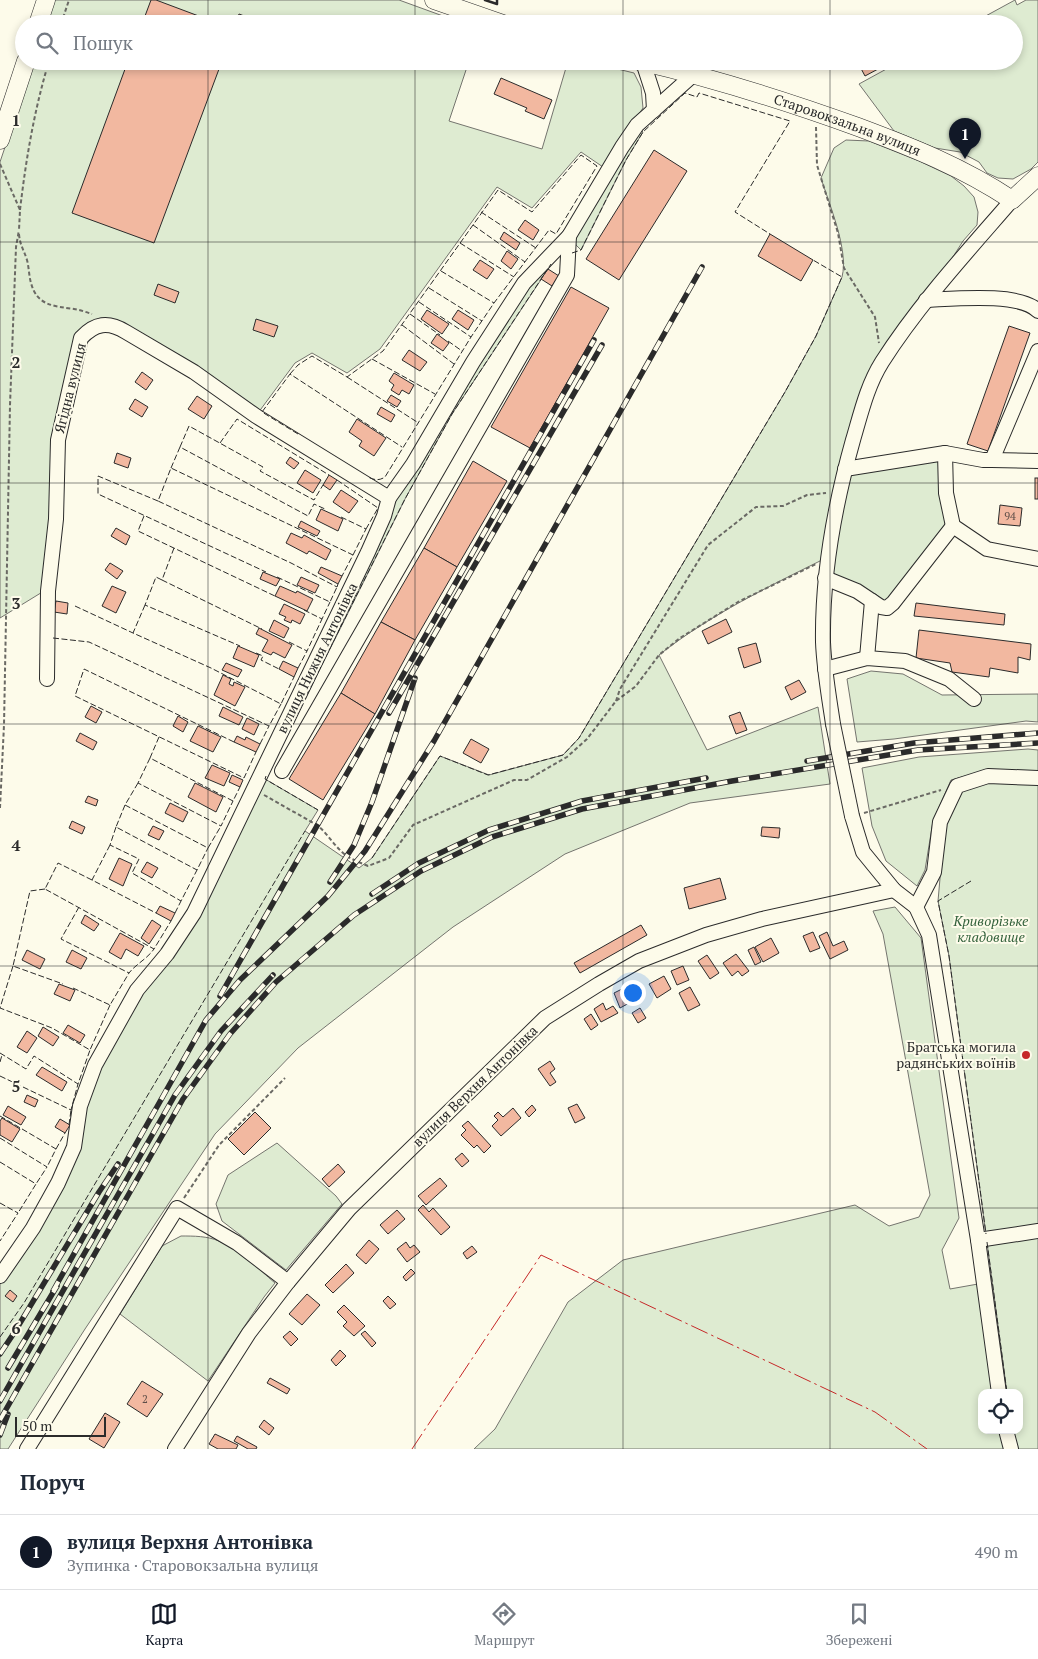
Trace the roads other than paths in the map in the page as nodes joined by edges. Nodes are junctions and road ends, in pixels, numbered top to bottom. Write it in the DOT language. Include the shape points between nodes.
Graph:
graph roads {
  1 [pos="46,0"];
  2 [pos="434,0"];
  3 [pos="41,15"];
  4 [pos="477,15"];
  5 [pos="23,70"];
  6 [pos="644,70"];
  7 [pos="672,70"];
  8 [pos="692,75"];
  9 [pos="654,110"];
  10 [pos="0,140"];
  11 [pos="1038,176"];
  12 [pos="1012,200"];
  13 [pos="569,236"];
  14 [pos="926,300"];
  15 [pos="1038,311"];
  16 [pos="1038,351"];
  17 [pos="945,453"];
  18 [pos="992,460"];
  19 [pos="1038,461"];
  20 [pos="845,469"];
  21 [pos="390,498"];
  22 [pos="953,526"];
  23 [pos="1038,559"];
  24 [pos="825,578"];
  25 [pos="872,601"];
  26 [pos="868,658"];
  27 [pos="825,669"];
  28 [pos="46,679"];
  29 [pos="974,699"];
  30 [pos="282,771"];
  31 [pos="1038,778"];
  32 [pos="894,890"];
  33 [pos="916,906"];
  34 [pos="1038,1231"];
  35 [pos="978,1240"];
  36 [pos="0,1276"];
  37 [pos="288,1282"];
  38 [pos="998,1389"];
  39 [pos="1007,1434"];
  40 [pos="27,1449"];
  41 [pos="175,1449"];
  42 [pos="1011,1449"];
  1 -- 3 [label="main road"];
  2 -- 4 [label="main road"];
  5 -- 10 [label="main road"];
  6 -- 9 [label="street" via="653,93"];
  7 -- 8 [label="main road, Старовокзальна вулиця"];
  8 -- 9 [label="street, вулиця Нижня Антонівка"];
  8 -- 12 [label="main road, Старовокзальна вулиця" via="754,91 910,147 958,168"];
  9 -- 13 [label="street, вулиця Нижня Антонівка" via="637,125 622,147"];
  11 -- 12 [label="main road"];
  12 -- 14 [label="street"];
  13 -- 21 [label="street, вулиця Нижня Антонівка" via="524,283"];
  13 -- 30 [label="street" via="567,275"];
  14 -- 15 [label="street" via="1003,299 1022,301"];
  14 -- 20 [label="street" via="882,363 866,394"];
  16 -- 18 [label="street"];
  17 -- 18 [label="street"];
  17 -- 20 [label="street"];
  17 -- 22 [label="street" via="946,493"];
  18 -- 19 [label="street"];
  20 -- 24 [label="street"];
  21 -- 28 [label="street, Ягідна вулиця" via="256,416 194,372 117,327 92,327 81,338 58,440"];
  21 -- 36 [label="street, вулиця Нижня Антонівка" via="368,552 194,913 167,954 137,990 95,1065 80,1106 74,1147 58,1183 33,1228"];
  22 -- 23 [label="street" via="987,549"];
  22 -- 25 [label="street" via="893,603 887,608"];
  24 -- 25 [label="street"];
  24 -- 27 [label="street"];
  25 -- 26 [label="street"];
  26 -- 27 [label="street"];
  26 -- 29 [label="street" via="905,661 949,679"];
  27 -- 32 [label="street, bridge" via="852,816 863,852"];
  31 -- 33 [label="street" via="988,776 957,786 940,822 934,872"];
  32 -- 33 [label="street"];
  32 -- 37 [label="street, вулиця Верхня Антонівка" via="762,919 706,935 640,960 545,1018 350,1209"];
  33 -- 35 [label="street" via="928,935"];
  34 -- 35 [label="street"];
  35 -- 38 [label="street"];
  37 -- 40 [label="street" via="237,1243 177,1208"];
  37 -- 41 [label="street, вулиця Верхня Антонівка" via="249,1333"];
  39 -- 42 [label="street"];
}
